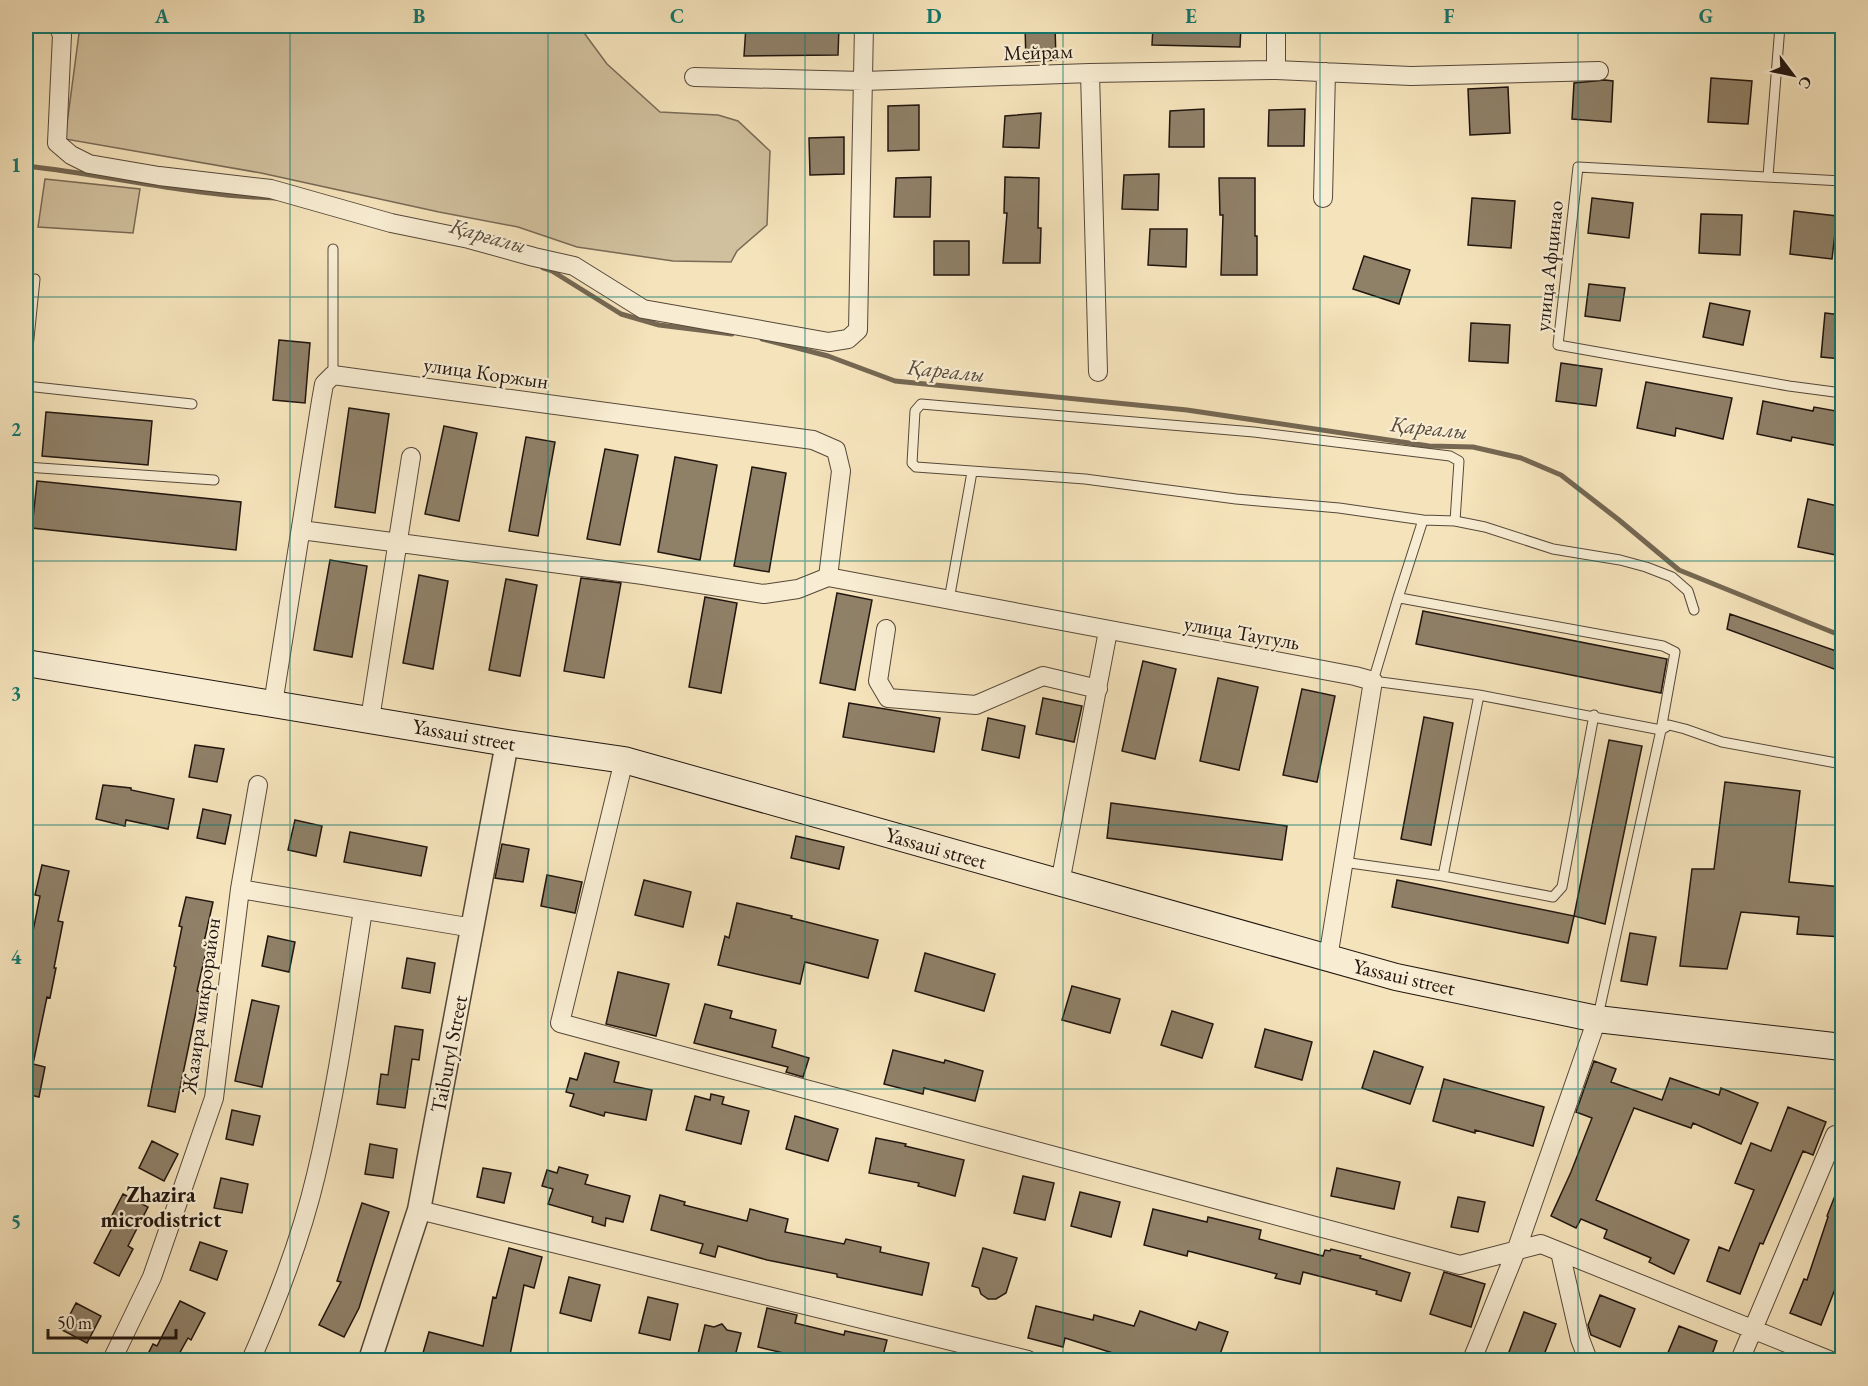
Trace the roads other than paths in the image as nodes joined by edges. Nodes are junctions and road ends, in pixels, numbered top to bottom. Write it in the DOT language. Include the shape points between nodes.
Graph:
graph roads {
  1 [pos="58,26"];
  2 [pos="864,26"];
  3 [pos="1276,26"];
  4 [pos="1780,26"];
  5 [pos="1276,70"];
  6 [pos="1599,71"];
  7 [pos="1326,72"];
  8 [pos="1090,73"];
  9 [pos="694,77"];
  10 [pos="864,81"];
  11 [pos="1768,176"];
  12 [pos="1842,181"];
  13 [pos="1323,198"];
  14 [pos="333,249"];
  15 [pos="35,279"];
  16 [pos="26,369"];
  17 [pos="1098,372"];
  18 [pos="333,375"];
  19 [pos="26,386"];
  20 [pos="1842,393"];
  21 [pos="192,404"];
  22 [pos="411,457"];
  23 [pos="26,467"];
  24 [pos="972,472"];
  25 [pos="214,480"];
  26 [pos="1423,520"];
  27 [pos="1455,521"];
  28 [pos="301,530"];
  29 [pos="396,541"];
  30 [pos="828,577"];
  31 [pos="949,600"];
  32 [pos="1397,601"];
  33 [pos="1694,610"];
  34 [pos="886,629"];
  35 [pos="1108,631"];
  36 [pos="26,663"];
  37 [pos="1373,681"];
  38 [pos="1098,689"];
  39 [pos="1479,694"];
  40 [pos="273,704"];
  41 [pos="1594,716"];
  42 [pos="370,719"];
  43 [pos="1661,730"];
  44 [pos="507,743"];
  45 [pos="624,759"];
  46 [pos="1842,764"];
  47 [pos="258,785"];
  48 [pos="1343,862"];
  49 [pos="1443,876"];
  50 [pos="1060,883"];
  51 [pos="240,889"];
  52 [pos="363,910"];
  53 [pos="472,928"];
  54 [pos="1328,958"];
  55 [pos="1597,1019"];
  56 [pos="1842,1047"];
  57 [pos="1835,1135"];
  58 [pos="419,1210"];
  59 [pos="1516,1251"];
  60 [pos="1560,1252"];
  61 [pos="1752,1328"];
  62 [pos="112,1360"];
  63 [pos="251,1360"];
  64 [pos="369,1360"];
  65 [pos="1028,1360"];
  66 [pos="1472,1360"];
  67 [pos="1588,1360"];
  68 [pos="1740,1360"];
  69 [pos="1829,1360"];
  1 -- 10 [label="street" via="62,35 57,143 88,164 271,189 391,223 574,266 643,309 829,342 849,339 858,330"];
  2 -- 10 [label="street"];
  3 -- 5 [label="street"];
  4 -- 11 [label="lane"];
  5 -- 7 [label="street, Мейрам"];
  5 -- 8 [label="street, Мейрам"];
  6 -- 7 [label="street, Мейрам" via="1411,76"];
  7 -- 13 [label="street"];
  8 -- 10 [label="street, Мейрам"];
  8 -- 17 [label="street"];
  9 -- 10 [label="street, Мейрам"];
  11 -- 12 [label="lane, улица Афцинао"];
  11 -- 20 [label="lane, улица Афцинао" via="1578,167 1558,345"];
  14 -- 18 [label="lane"];
  15 -- 16 [label="lane"];
  18 -- 28 [label="street" via="324,384"];
  18 -- 30 [label="street, улица Коржын" via="813,440 836,450 841,471"];
  19 -- 21 [label="lane"];
  22 -- 29 [label="street"];
  23 -- 25 [label="lane"];
  24 -- 26 [label="lane" via="1085,479"];
  24 -- 27 [label="lane" via="916,467 912,463 915,411 921,404 1254,432 1450,456 1459,461"];
  24 -- 31 [label="lane"];
  26 -- 27 [label="lane"];
  26 -- 32 [label="lane"];
  27 -- 33 [label="lane" via="1553,549 1646,567 1672,577 1688,591"];
  28 -- 29 [label="street"];
  28 -- 40 [label="street"];
  29 -- 30 [label="street" via="764,594 798,589"];
  29 -- 42 [label="street"];
  30 -- 31 [label="street, улица Таугуль"];
  31 -- 35 [label="street, улица Таугуль"];
  32 -- 37 [label="lane"];
  32 -- 43 [label="lane" via="1400,598 1663,646 1675,652"];
  34 -- 38 [label="street" via="878,681 888,698 976,705 1043,676"];
  35 -- 37 [label="street, улица Таугуль"];
  35 -- 38 [label="street"];
  36 -- 40 [label="main road, Yassaui street"];
  37 -- 39 [label="lane"];
  37 -- 48 [label="street"];
  38 -- 50 [label="street"];
  39 -- 41 [label="lane"];
  39 -- 49 [label="lane"];
  40 -- 42 [label="main road, Yassaui street"];
  41 -- 43 [label="lane"];
  41 -- 49 [label="lane" via="1562,887 1553,897"];
  42 -- 44 [label="main road, Yassaui street"];
  43 -- 46 [label="lane" via="1677,727 1722,742"];
  43 -- 55 [label="lane"];
  44 -- 45 [label="main road, Yassaui street"];
  44 -- 53 [label="street, Taiburyl Street"];
  45 -- 50 [label="main road, Yassaui street"];
  45 -- 59 [label="street" via="560,1023 1460,1265"];
  47 -- 51 [label="street, Жазира микрорайон"];
  48 -- 49 [label="lane"];
  48 -- 54 [label="street"];
  50 -- 54 [label="main road, Yassaui street"];
  51 -- 52 [label="street"];
  51 -- 62 [label="street, Жазира микрорайон" via="213,1098 152,1277"];
  52 -- 53 [label="street"];
  52 -- 63 [label="street" via="337,1079 316,1178 280,1290"];
  53 -- 58 [label="street, Taiburyl Street"];
  54 -- 55 [label="main road, Yassaui street" via="1396,977"];
  55 -- 56 [label="main road, Yassaui street"];
  55 -- 59 [label="street"];
  57 -- 61 [label="street"];
  58 -- 64 [label="street, Taiburyl Street"];
  58 -- 65 [label="street"];
  59 -- 60 [label="street" via="1541,1244"];
  59 -- 66 [label="street"];
  60 -- 61 [label="street"];
  60 -- 67 [label="street"];
  61 -- 68 [label="street"];
  61 -- 69 [label="street"];
}
